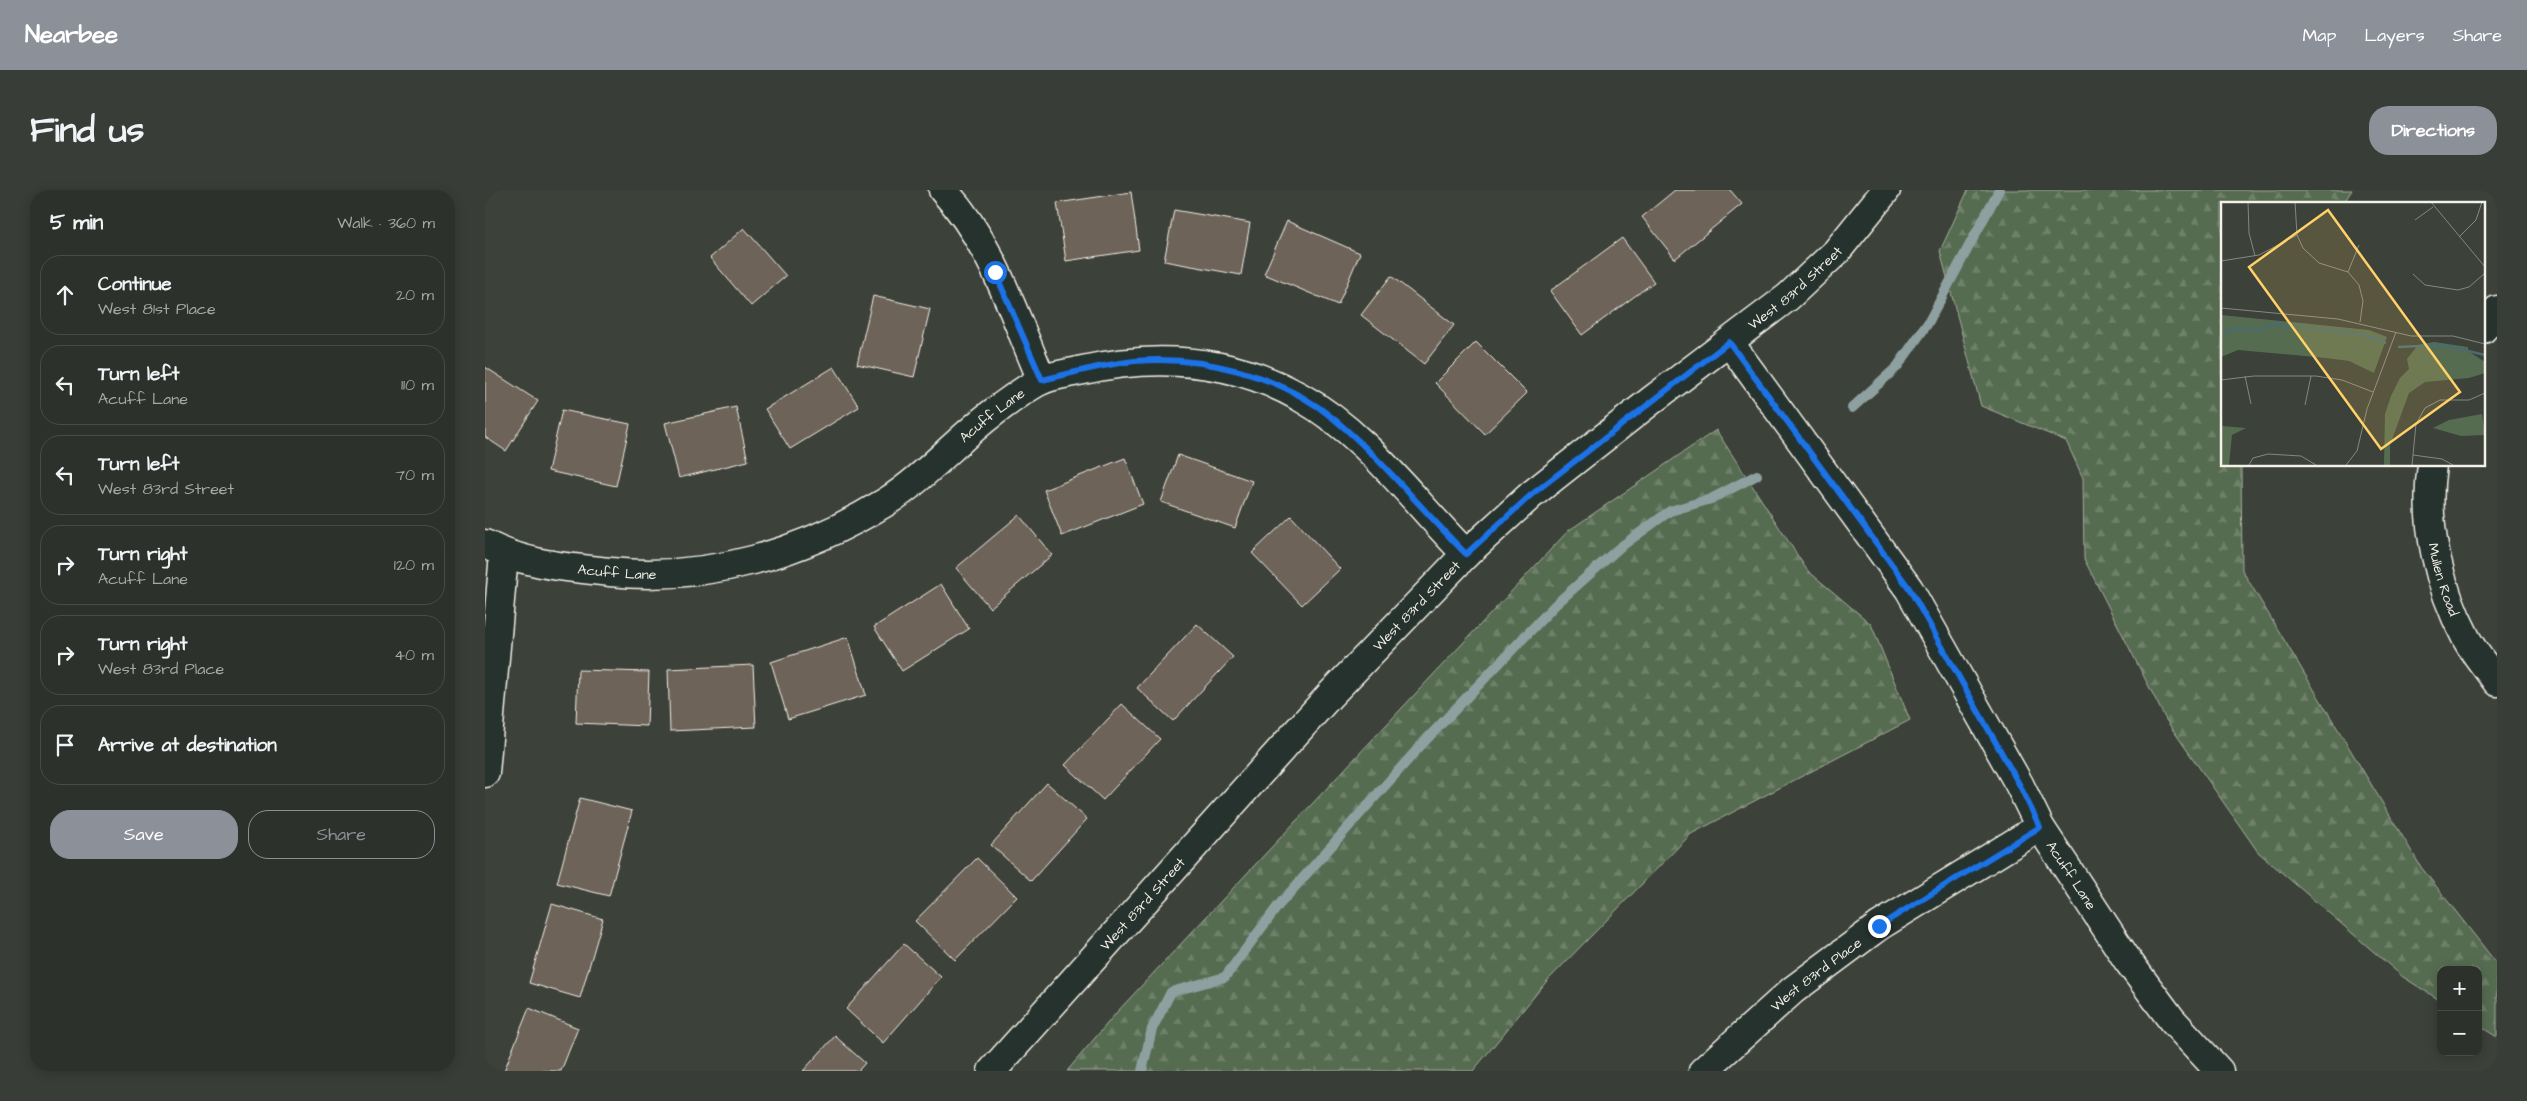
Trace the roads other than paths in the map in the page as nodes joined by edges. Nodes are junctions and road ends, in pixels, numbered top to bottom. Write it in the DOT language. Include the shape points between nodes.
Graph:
graph roads {
  1 [pos="943,190"];
  2 [pos="1886,190"];
  3 [pos="2497,310"];
  4 [pos="2485,326"];
  5 [pos="1729,342"];
  6 [pos="1042,380"];
  7 [pos="2431,466"];
  8 [pos="494,549"];
  9 [pos="1466,554"];
  10 [pos="2497,682"];
  11 [pos="485,773"];
  12 [pos="2040,827"];
  13 [pos="992,1071"];
  14 [pos="1703,1071"];
  15 [pos="2219,1071"];
  1 -- 6 [label="street" via="975,230"];
  2 -- 5 [label="street, West 83rd Street" via="1837,252 1788,297"];
  3 -- 4 [label="street"];
  5 -- 9 [label="street, West 83rd Street" via="1531,495"];
  5 -- 12 [label="street, Acuff Lane" via="1909,588"];
  6 -- 8 [label="street, Acuff Lane" via="974,428 889,500 826,535 759,560 705,571 634,574 533,563"];
  6 -- 9 [label="street, Acuff Lane" via="1097,367 1165,360 1224,367 1274,384 1333,418 1376,458"];
  7 -- 10 [label="street, Mullen Road" via="2431,529 2443,587 2466,640"];
  8 -- 11 [label="street"];
  9 -- 13 [label="street, West 83rd Street" via="1330,695"];
  12 -- 14 [label="street, West 83rd Place" via="1879,926 1793,990"];
  12 -- 15 [label="street, Acuff Lane" via="2128,961 2172,1020"];
}
